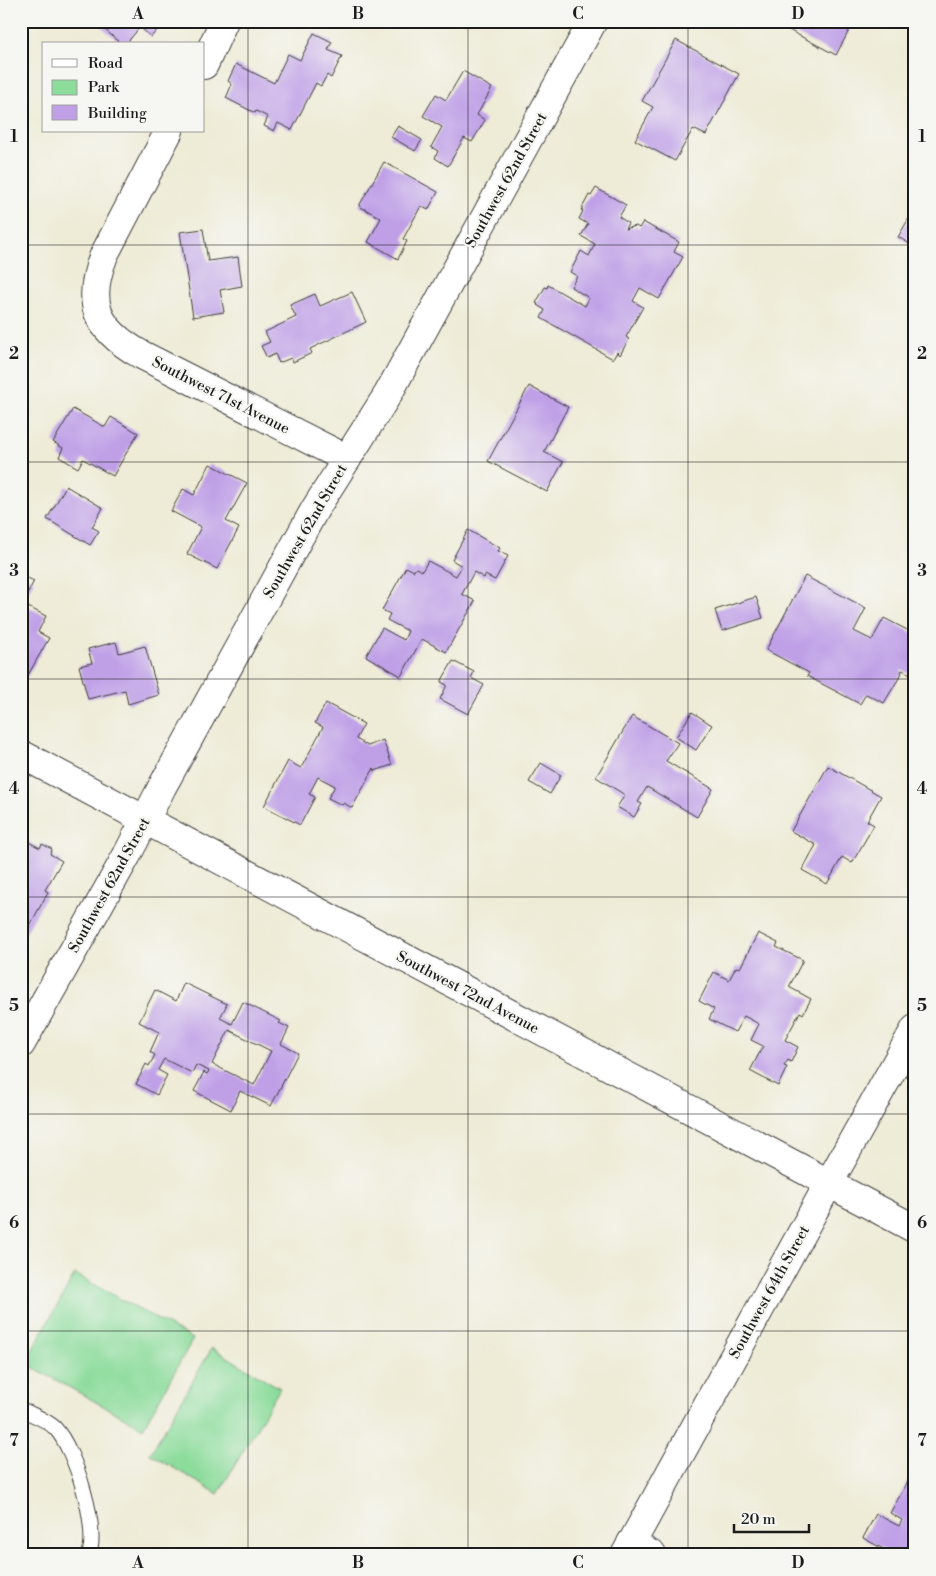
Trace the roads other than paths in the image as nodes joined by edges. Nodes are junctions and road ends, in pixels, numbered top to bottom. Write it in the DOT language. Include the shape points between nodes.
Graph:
graph roads {
  1 [pos="224,21"];
  2 [pos="593,21"];
  3 [pos="205,63"];
  4 [pos="168,132"];
  5 [pos="347,459"];
  6 [pos="21,754"];
  7 [pos="144,820"];
  8 [pos="915,1029"];
  9 [pos="21,1044"];
  10 [pos="829,1183"];
  11 [pos="915,1229"];
  12 [pos="21,1409"];
  13 [pos="636,1551"];
  14 [pos="89,1555"];
  1 -- 3 [label="street"];
  2 -- 5 [label="street, Southwest 62nd Street" via="388,394"];
  4 -- 5 [label="street, Southwest 71st Avenue" via="98,268 95,299 102,323 117,340 140,354"];
  5 -- 7 [label="street, Southwest 62nd Street" via="315,508"];
  6 -- 7 [label="street, Southwest 72nd Avenue"];
  7 -- 9 [label="street, Southwest 62nd Street"];
  7 -- 10 [label="street, Southwest 72nd Avenue"];
  8 -- 10 [label="street, Southwest 64th Street"];
  10 -- 11 [label="street, Southwest 72nd Avenue"];
  10 -- 13 [label="street, Southwest 64th Street"];
  12 -- 14 [label="lane" via="49,1423 66,1446 89,1510 92,1534"];
}
